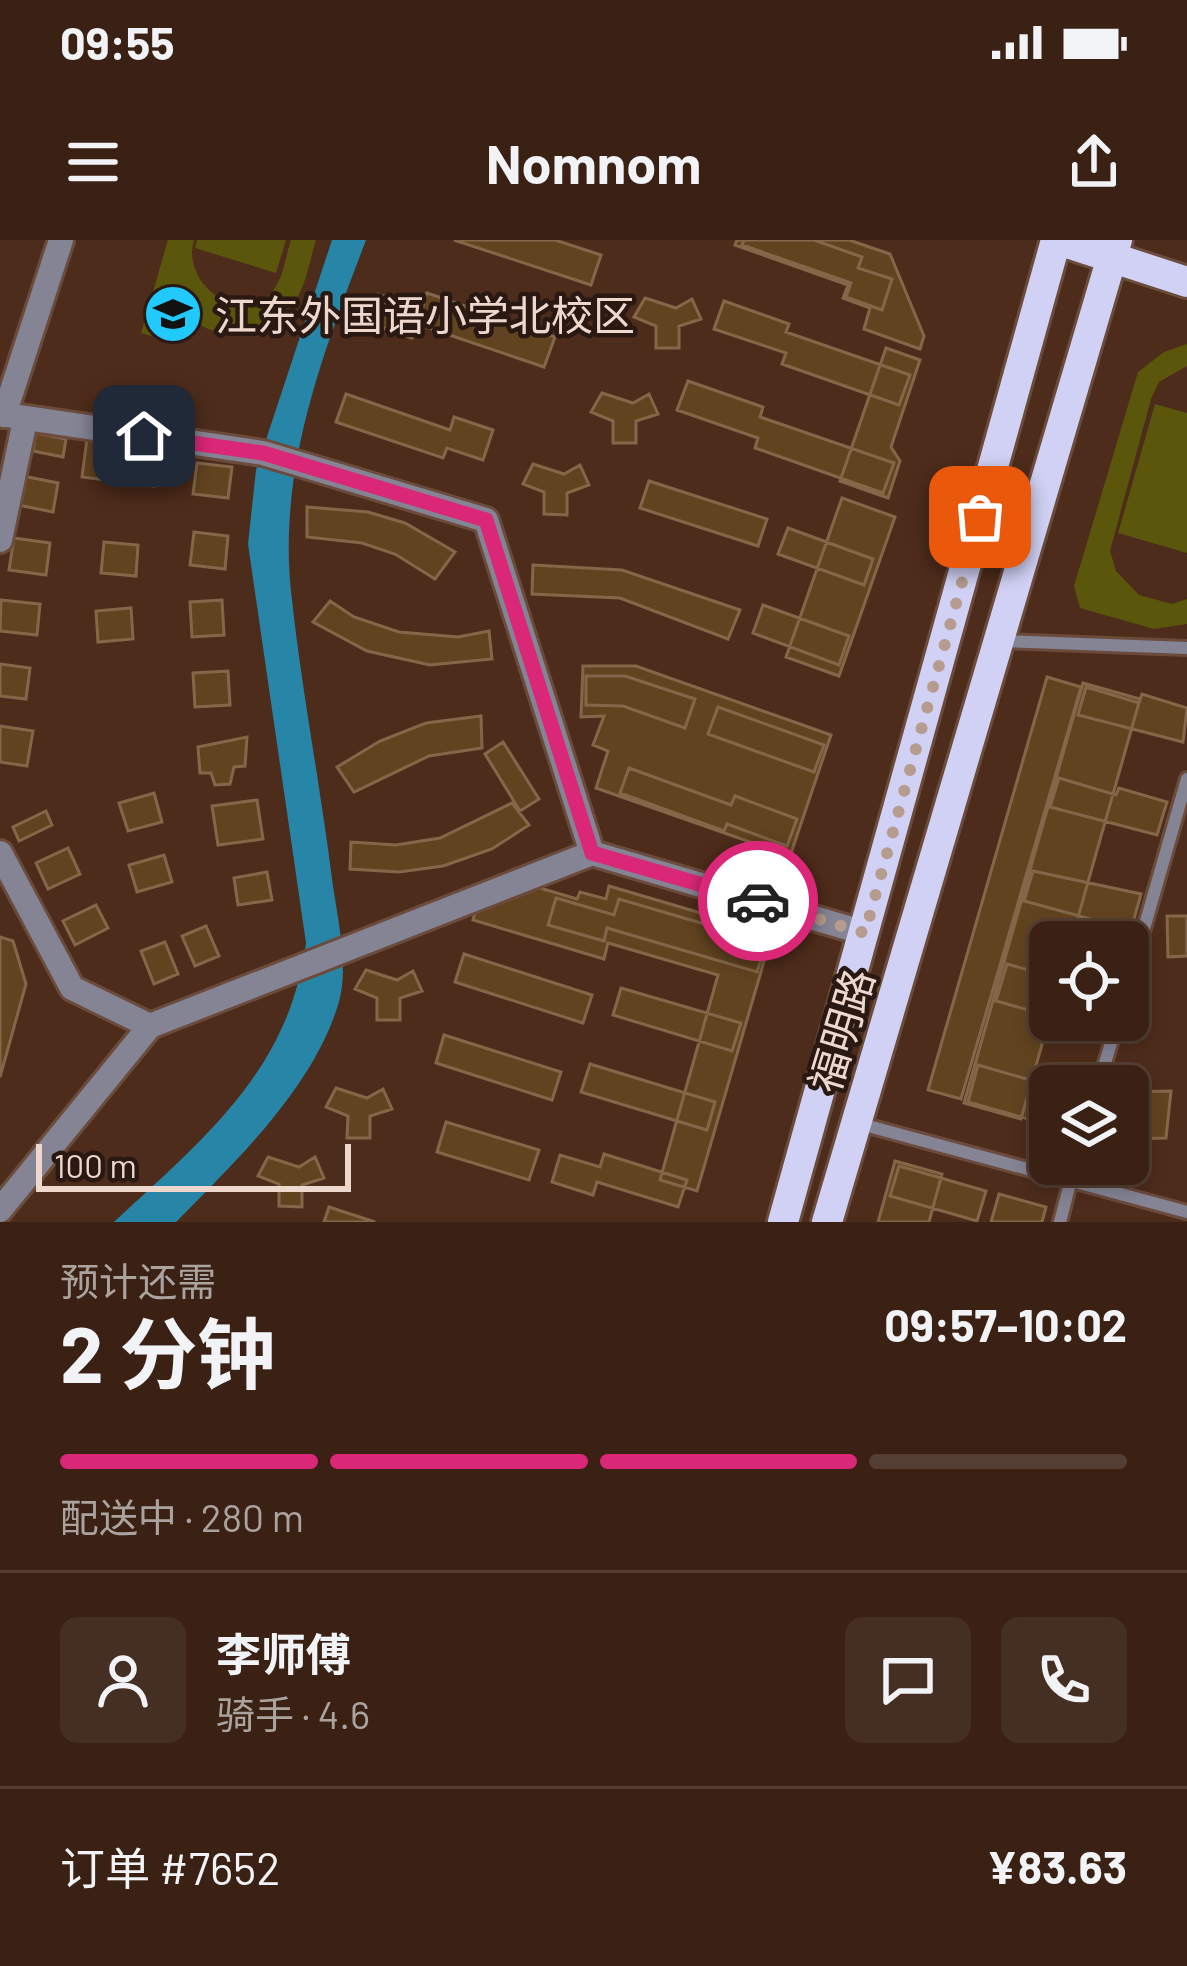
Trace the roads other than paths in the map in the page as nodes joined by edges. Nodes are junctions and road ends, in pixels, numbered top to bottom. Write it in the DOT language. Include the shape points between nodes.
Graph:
graph roads {
  1 [pos="61,240"];
  2 [pos="1057,240"];
  3 [pos="1115,249"];
  4 [pos="1187,282"];
  5 [pos="10,416"];
  6 [pos="0,540"];
  7 [pos="1000,641"];
  8 [pos="1187,648"];
  9 [pos="1187,779"];
  10 [pos="0,853"];
  11 [pos="592,853"];
  12 [pos="1146,921"];
  13 [pos="865,933"];
  14 [pos="150,1026"];
  15 [pos="855,1123"];
  16 [pos="1029,1169"];
  17 [pos="1069,1185"];
  18 [pos="1088,1185"];
  19 [pos="0,1210"];
  20 [pos="1187,1212"];
  21 [pos="783,1222"];
  22 [pos="826,1222"];
  23 [pos="1060,1222"];
  1 -- 5 [label="street"];
  2 -- 3 [label="main road"];
  2 -- 13 [label="main road, 福明路"];
  3 -- 4 [label="main road"];
  3 -- 7 [label="main road, 福明路"];
  5 -- 6 [label="street"];
  5 -- 11 [label="street" via="263,453 486,520"];
  7 -- 8 [label="lane"];
  7 -- 15 [label="main road, 福明路"];
  9 -- 12 [label="lane"];
  10 -- 14 [label="street" via="72,988"];
  11 -- 13 [label="street"];
  11 -- 14 [label="street"];
  13 -- 21 [label="main road, 福明路"];
  14 -- 19 [label="street"];
  15 -- 16 [label="lane"];
  15 -- 22 [label="main road, 福明路"];
  17 -- 23 [label="lane"];
  18 -- 20 [label="lane"];
}
